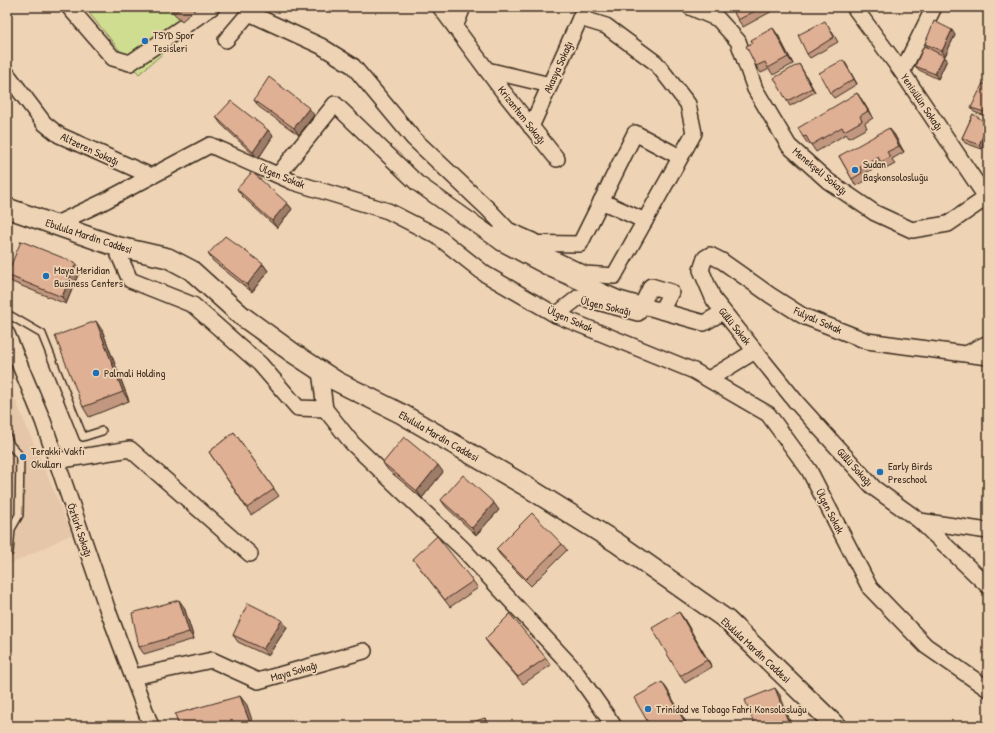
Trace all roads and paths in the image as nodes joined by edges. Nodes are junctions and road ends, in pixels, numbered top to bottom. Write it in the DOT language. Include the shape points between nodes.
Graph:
graph roads {
  1 [pos="69,7"];
  2 [pos="212,7"];
  3 [pos="440,7"];
  4 [pos="462,7"];
  5 [pos="690,7"];
  6 [pos="854,7"];
  7 [pos="934,7"];
  8 [pos="582,13"];
  9 [pos="454,27"];
  10 [pos="226,40"];
  11 [pos="487,70"];
  12 [pos="902,72"];
  13 [pos="7,74"];
  14 [pos="550,85"];
  15 [pos="531,127"];
  16 [pos="680,157"];
  17 [pos="557,159"];
  18 [pos="278,175"];
  19 [pos="151,176"];
  20 [pos="987,197"];
  21 [pos="601,201"];
  22 [pos="7,208"];
  23 [pos="488,209"];
  24 [pos="7,214"];
  25 [pos="645,221"];
  26 [pos="46,222"];
  27 [pos="502,243"];
  28 [pos="520,243"];
  29 [pos="540,243"];
  30 [pos="115,246"];
  31 [pos="714,300"];
  32 [pos="641,305"];
  33 [pos="661,311"];
  34 [pos="724,312"];
  35 [pos="556,315"];
  36 [pos="7,316"];
  37 [pos="7,334"];
  38 [pos="988,343"];
  39 [pos="755,351"];
  40 [pos="966,354"];
  41 [pos="988,357"];
  42 [pos="320,371"];
  43 [pos="709,379"];
  44 [pos="325,409"];
  45 [pos="102,431"];
  46 [pos="7,438"];
  47 [pos="56,461"];
  48 [pos="920,521"];
  49 [pos="988,531"];
  50 [pos="9,552"];
  51 [pos="250,554"];
  52 [pos="988,586"];
  53 [pos="364,651"];
  54 [pos="133,677"];
  55 [pos="988,689"];
  56 [pos="824,718"];
  57 [pos="151,726"];
  58 [pos="614,726"];
  59 [pos="836,726"];
  1 -- 2 [label="street" via="113,58 130,63"];
  3 -- 9 [label="street, Krizantem Sokağı"];
  4 -- 9 [label="street"];
  5 -- 20 [label="street, Menekşeli Sokağı" via="718,19 738,42 755,89 789,146 828,180 875,213 912,230 948,224"];
  6 -- 12 [label="street, Yenisülün Sokağı"];
  7 -- 12 [label="street"];
  8 -- 14 [label="street, Akasya Sokağı"];
  8 -- 16 [label="street" via="606,26 656,63 688,104 694,133"];
  9 -- 11 [label="street, Krizantem Sokağı"];
  10 -- 23 [label="street" via="249,13 321,46 353,66 413,138"];
  11 -- 14 [label="street, Krizantem Sokağı"];
  11 -- 15 [label="street, Krizantem Sokağı"];
  12 -- 20 [label="street, Yenisülün Sokağı"];
  13 -- 19 [label="street, Altzeren Sokağı" via="44,123 60,135"];
  14 -- 15 [label="street, Akasya Sokağı"];
  15 -- 17 [label="street, Krizantem Sokağı"];
  16 -- 21 [label="street" via="635,133"];
  16 -- 25 [label="street"];
  18 -- 19 [label="street, Ülgen Sokak" via="210,144"];
  18 -- 27 [label="street" via="335,104 417,183"];
  18 -- 35 [label="street, Ülgen Sokak" via="388,211 436,236 485,274"];
  19 -- 26 [label="street, Ülgen Sokak" via="104,202"];
  21 -- 25 [label="street"];
  21 -- 29 [label="street" via="580,244"];
  22 -- 26 [label="street, Ebulula Mardin Caddesi"];
  23 -- 27 [label="street"];
  23 -- 29 [label="street" via="508,230"];
  24 -- 26 [label="street"];
  25 -- 28 [label="street" via="614,276 585,274"];
  26 -- 30 [label="street, Ebulula Mardin Caddesi"];
  27 -- 28 [label="street"];
  27 -- 32 [label="street" via="553,270 619,299"];
  28 -- 29 [label="street"];
  30 -- 42 [label="street, Ebulula Mardin Caddesi" via="168,258 191,270 242,316"];
  30 -- 44 [label="street" via="130,280 193,305 260,364 298,408"];
  31 -- 34 [label="street, Güllü Sokak"];
  31 -- 40 [label="street, Fulyalı Sokak" via="701,270 705,258 710,255 803,316 867,341"];
  32 -- 33 [label="street"];
  32 -- 33 [label="street, Ülgen Sokağı" via="651,286 670,292"];
  32 -- 35 [label="street, Ülgen Sokağı" via="638,313 578,297"];
  33 -- 34 [label="street" via="704,322"];
  34 -- 39 [label="street, Güllü Sokak"];
  35 -- 43 [label="street, Ülgen Sokak"];
  36 -- 45 [label="lane" via="12,316 42,334 83,437"];
  37 -- 47 [label="street, Öztürk Sokağı" via="43,421"];
  38 -- 40 [label="street"];
  39 -- 43 [label="street"];
  39 -- 48 [label="street, Güllü Sokağı" via="797,403 874,488"];
  40 -- 41 [label="street"];
  42 -- 44 [label="street"];
  42 -- 56 [label="street, Ebulula Mardin Caddesi" via="402,414 524,484 617,543 727,620"];
  43 -- 55 [label="street, Ülgen Sokak" via="768,414 809,470 870,588 926,646"];
  44 -- 58 [label="street" via="352,443 464,550 568,663"];
  46 -- 50 [label="lane" via="20,456 19,515 11,529"];
  47 -- 51 [label="street" via="130,449"];
  47 -- 54 [label="street, Öztürk Sokağı"];
  48 -- 49 [label="street, Güllü Sokağı"];
  48 -- 52 [label="street"];
  53 -- 54 [label="street, Maya Sokağı" via="258,681 212,660"];
  54 -- 57 [label="street, Öztürk Sokağı"];
  56 -- 59 [label="street, Ebulula Mardin Caddesi"];
}
